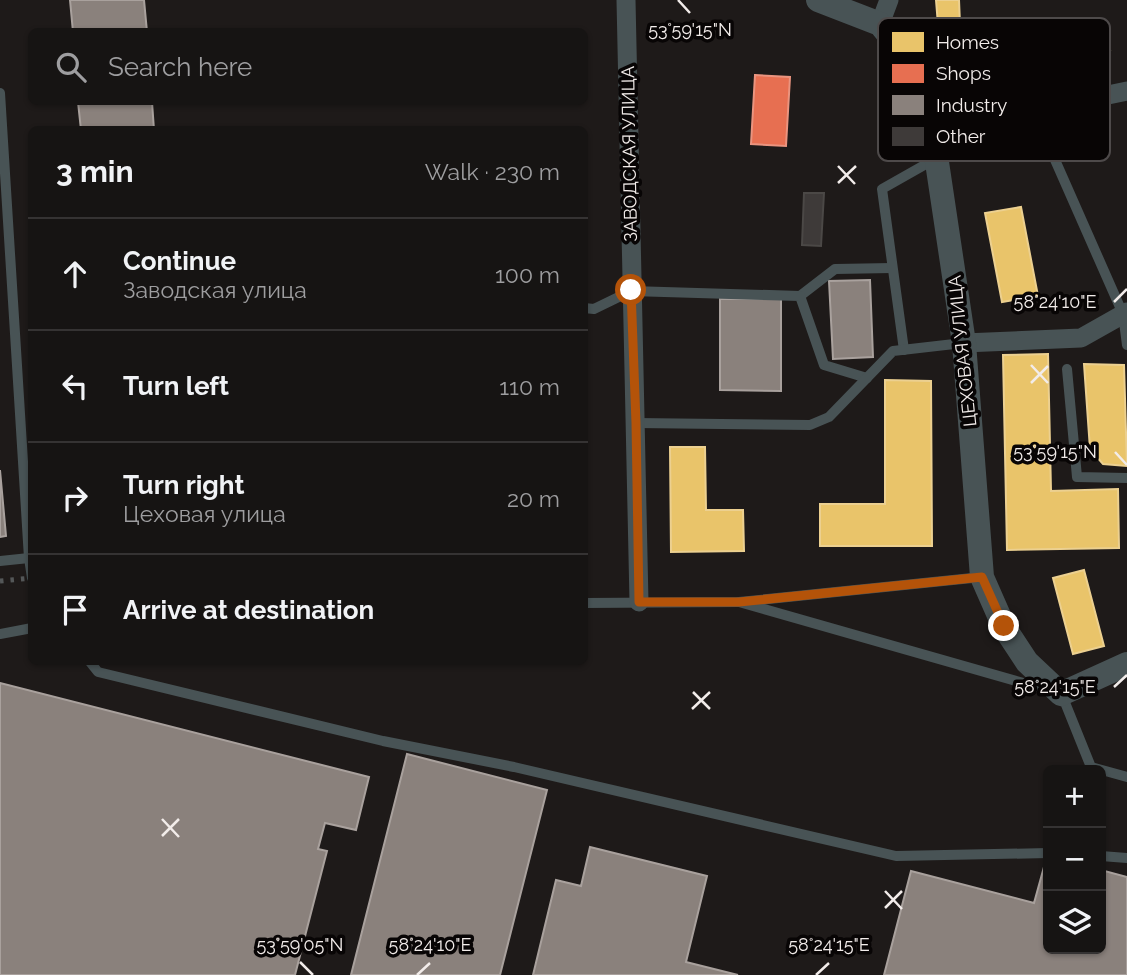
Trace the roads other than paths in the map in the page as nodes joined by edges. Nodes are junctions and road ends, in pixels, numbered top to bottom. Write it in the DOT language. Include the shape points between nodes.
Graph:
graph roads {
  1 [pos="626,0"];
  2 [pos="818,0"];
  3 [pos="890,0"];
  4 [pos="882,18"];
  5 [pos="878,23"];
  6 [pos="0,93"];
  7 [pos="932,161"];
  8 [pos="937,161"];
  9 [pos="1056,161"];
  10 [pos="892,268"];
  11 [pos="631,290"];
  12 [pos="800,296"];
  13 [pos="588,308"];
  14 [pos="1125,313"];
  15 [pos="964,343"];
  16 [pos="1127,345"];
  17 [pos="904,350"];
  18 [pos="1067,369"];
  19 [pos="867,378"];
  20 [pos="636,423"];
  21 [pos="1127,478"];
  22 [pos="28,542"];
  23 [pos="28,558"];
  24 [pos="0,561"];
  25 [pos="982,577"];
  26 [pos="639,602"];
  27 [pos="739,602"];
  28 [pos="588,603"];
  29 [pos="28,629"];
  30 [pos="0,634"];
  31 [pos="1127,664"];
  32 [pos="92,665"];
  33 [pos="1061,694"];
  34 [pos="1127,777"];
  35 [pos="1043,853"];
  36 [pos="1106,856"];
  37 [pos="1127,858"];
  1 -- 11 [label="street, ЗАВОДСКАЯ УЛИЦА"];
  2 -- 5 [label="street"];
  3 -- 4 [label="street"];
  6 -- 22 [label="lane"];
  7 -- 10 [label="lane" via="882,189"];
  8 -- 15 [label="street, ЦЕХОВАЯ УЛИЦА"];
  9 -- 14 [label="lane"];
  10 -- 12 [label="lane" via="835,269"];
  10 -- 17 [label="lane"];
  11 -- 12 [label="lane"];
  11 -- 13 [label="lane"];
  11 -- 20 [label="street, ЗАВОДСКАЯ УЛИЦА"];
  12 -- 19 [label="lane" via="824,365"];
  14 -- 15 [label="street" via="1081,338"];
  14 -- 16 [label="lane"];
  15 -- 17 [label="lane"];
  15 -- 25 [label="street, ЦЕХОВАЯ УЛИЦА"];
  17 -- 19 [label="lane" via="894,351"];
  18 -- 21 [label="lane" via="1077,477"];
  19 -- 20 [label="lane" via="828,417 810,425"];
  20 -- 26 [label="street, ЗАВОДСКАЯ УЛИЦА"];
  23 -- 24 [label="lane"];
  25 -- 27 [label="lane"];
  25 -- 33 [label="street, ЦЕХОВАЯ УЛИЦА" via="1027,662"];
  26 -- 27 [label="lane"];
  26 -- 28 [label="lane"];
  27 -- 33 [label="lane"];
  29 -- 30 [label="lane"];
  31 -- 33 [label="street"];
  32 -- 35 [label="lane" via="98,673 383,741 896,856"];
  33 -- 34 [label="lane" via="1091,767"];
  36 -- 37 [label="lane"];
}
